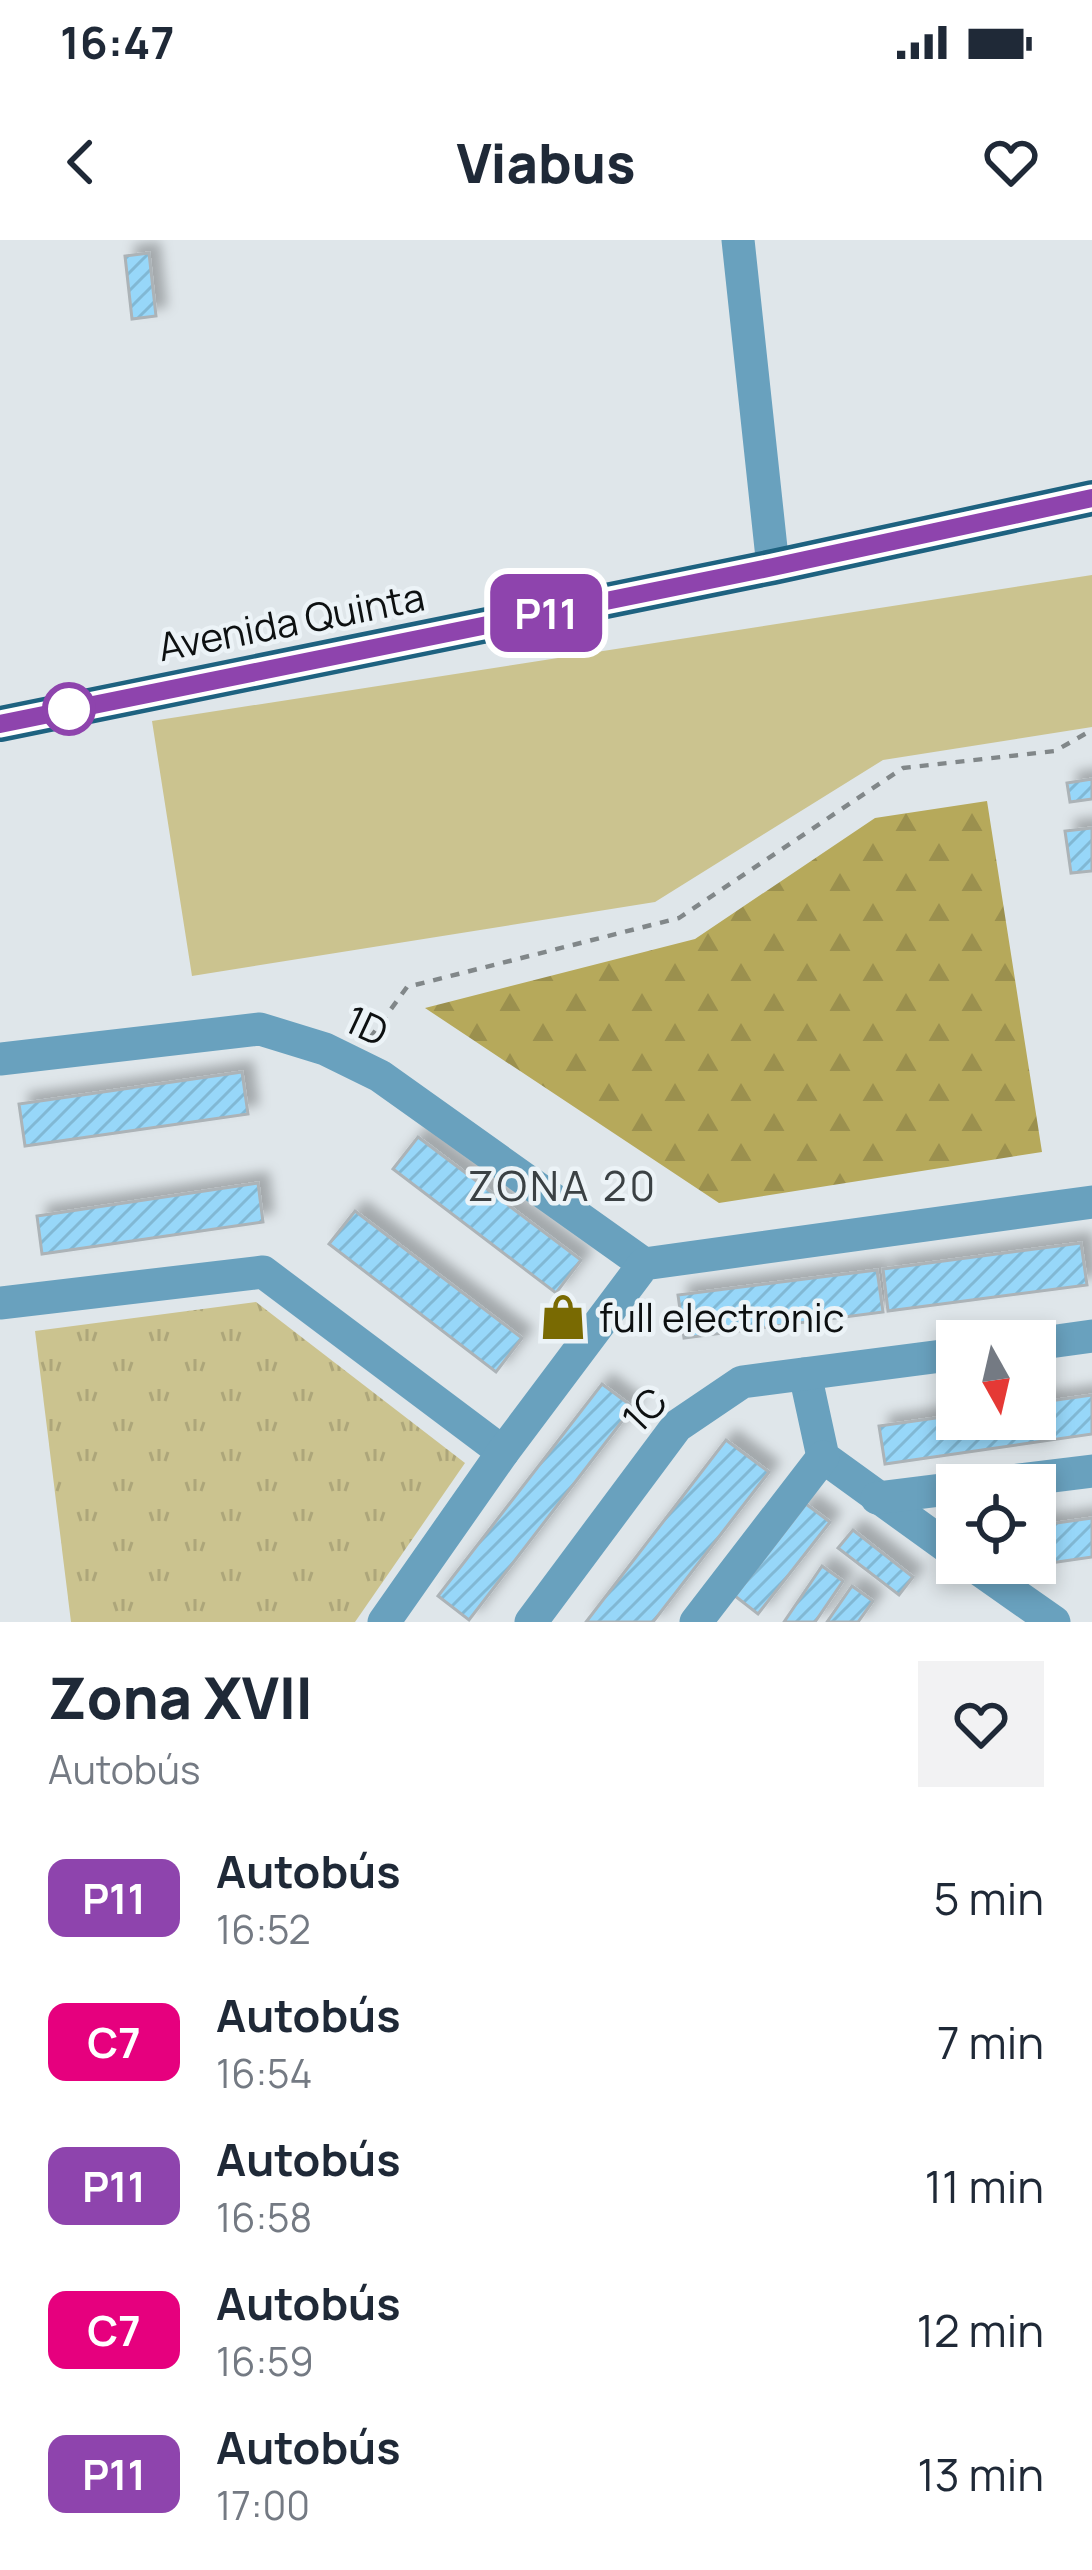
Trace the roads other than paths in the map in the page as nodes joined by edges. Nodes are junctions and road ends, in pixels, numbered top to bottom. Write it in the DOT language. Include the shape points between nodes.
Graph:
graph roads {
  1 [pos="737,240"];
  2 [pos="1092,498"];
  3 [pos="773,567"];
  4 [pos="0,724"];
  5 [pos="0,1059"];
  6 [pos="1092,1202"];
  7 [pos="644,1264"];
  8 [pos="0,1303"];
  9 [pos="1092,1336"];
  10 [pos="1056,1341"];
  11 [pos="936,1357"];
  12 [pos="805,1374"];
  13 [pos="502,1452"];
  14 [pos="823,1457"];
  15 [pos="1092,1471"];
  16 [pos="1056,1476"];
  17 [pos="936,1491"];
  18 [pos="877,1498"];
  19 [pos="936,1539"];
  20 [pos="1000,1584"];
  21 [pos="384,1622"];
  22 [pos="531,1622"];
  23 [pos="696,1622"];
  24 [pos="1054,1622"];
  1 -- 3 [label="street"];
  2 -- 3 [label="main road, Avenida Quinta"];
  3 -- 4 [label="main road, Avenida Quinta"];
  5 -- 7 [label="street, 1D" via="260,1029 380,1076"];
  6 -- 7 [label="street"];
  7 -- 13 [label="street"];
  8 -- 13 [label="street" via="263,1272"];
  9 -- 10 [label="street"];
  11 -- 12 [label="street, 1C"];
  12 -- 14 [label="street"];
  12 -- 22 [label="street, 1C" via="742,1382 677,1426"];
  13 -- 21 [label="street"];
  14 -- 18 [label="street"];
  14 -- 23 [label="street"];
  15 -- 16 [label="street"];
  17 -- 18 [label="street"];
  18 -- 19 [label="street"];
  20 -- 24 [label="street"];
}
